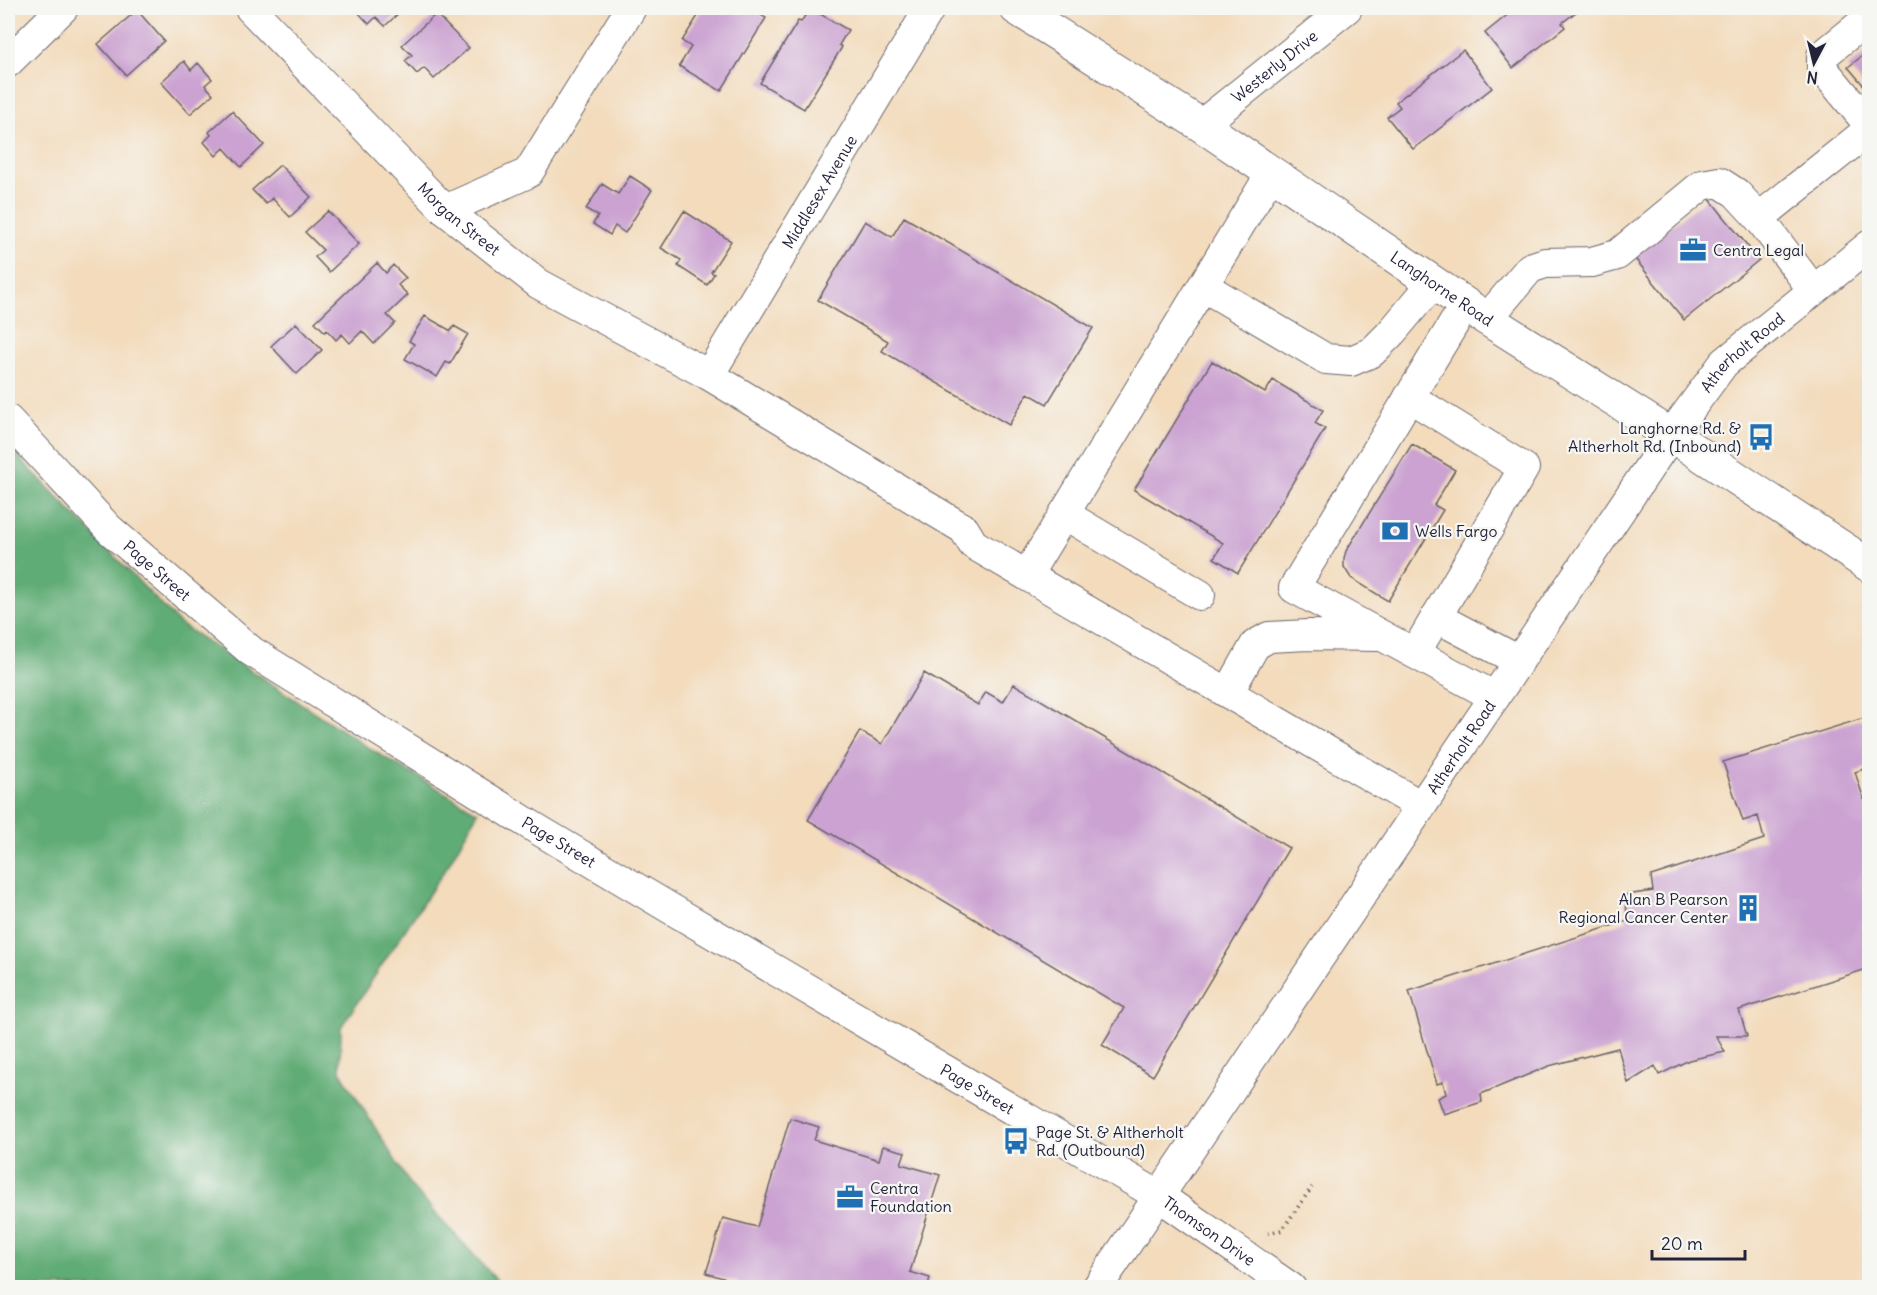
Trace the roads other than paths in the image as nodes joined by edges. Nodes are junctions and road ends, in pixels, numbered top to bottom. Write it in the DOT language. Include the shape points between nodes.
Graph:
graph roads {
  1 [pos="63,8"];
  2 [pos="250,8"];
  3 [pos="631,8"];
  4 [pos="930,8"];
  5 [pos="1016,8"];
  6 [pos="1347,8"];
  7 [pos="1869,17"];
  8 [pos="8,62"];
  9 [pos="1201,125"];
  10 [pos="1869,128"];
  11 [pos="1272,172"];
  12 [pos="445,210"];
  13 [pos="1759,218"];
  14 [pos="1869,245"];
  15 [pos="1434,283"];
  16 [pos="1203,286"];
  17 [pos="1813,290"];
  18 [pos="1476,312"];
  19 [pos="709,375"];
  20 [pos="1409,397"];
  21 [pos="8,420"];
  22 [pos="1671,435"];
  23 [pos="1064,514"];
  24 [pos="1869,566"];
  25 [pos="1027,575"];
  26 [pos="1200,595"];
  27 [pos="1437,617"];
  28 [pos="1383,636"];
  29 [pos="1415,653"];
  30 [pos="1519,661"];
  31 [pos="1228,693"];
  32 [pos="1495,697"];
  33 [pos="1421,806"];
  34 [pos="1159,1196"];
  35 [pos="1097,1287"];
  36 [pos="1291,1287"];
  1 -- 8 [label="street"];
  2 -- 12 [label="street, Morgan Street"];
  3 -- 12 [label="street" via="528,173"];
  4 -- 19 [label="street, Middlesex Avenue"];
  5 -- 9 [label="main road, Langhorne Road"];
  6 -- 9 [label="street, Westerly Drive"];
  7 -- 10 [label="street" via="1822,56 1821,68"];
  9 -- 11 [label="main road, Langhorne Road"];
  10 -- 13 [label="street"];
  11 -- 15 [label="main road, Langhorne Road"];
  11 -- 16 [label="street"];
  12 -- 19 [label="street, Morgan Street" via="539,284"];
  13 -- 17 [label="street"];
  13 -- 18 [label="street" via="1736,193 1719,182 1702,185 1617,255 1592,262 1545,263 1530,268"];
  14 -- 17 [label="street, Atherholt Road"];
  15 -- 16 [label="street" via="1372,352 1350,361 1326,359"];
  15 -- 18 [label="main road, Langhorne Road"];
  16 -- 23 [label="street"];
  17 -- 22 [label="street, Atherholt Road" via="1724,363"];
  18 -- 20 [label="street"];
  18 -- 22 [label="main road, Langhorne Road"];
  19 -- 25 [label="street, Morgan Street" via="964,529 973,544"];
  20 -- 27 [label="street" via="1524,468"];
  20 -- 28 [label="street" via="1294,588"];
  21 -- 34 [label="street, Page Street" via="109,529 251,651 572,850"];
  22 -- 24 [label="main road, Langhorne Road"];
  22 -- 30 [label="street, Atherholt Road"];
  23 -- 25 [label="street"];
  23 -- 26 [label="street"];
  25 -- 31 [label="street, Morgan Street"];
  27 -- 29 [label="street"];
  27 -- 30 [label="street"];
  28 -- 29 [label="street"];
  28 -- 31 [label="street" via="1269,637 1255,645"];
  29 -- 32 [label="street"];
  30 -- 32 [label="street, Atherholt Road"];
  31 -- 33 [label="street, Morgan Street"];
  32 -- 33 [label="street, Atherholt Road"];
  33 -- 34 [label="street, Atherholt Road"];
  34 -- 35 [label="street, Atherholt Road"];
  34 -- 36 [label="street, Thomson Drive"];
}
